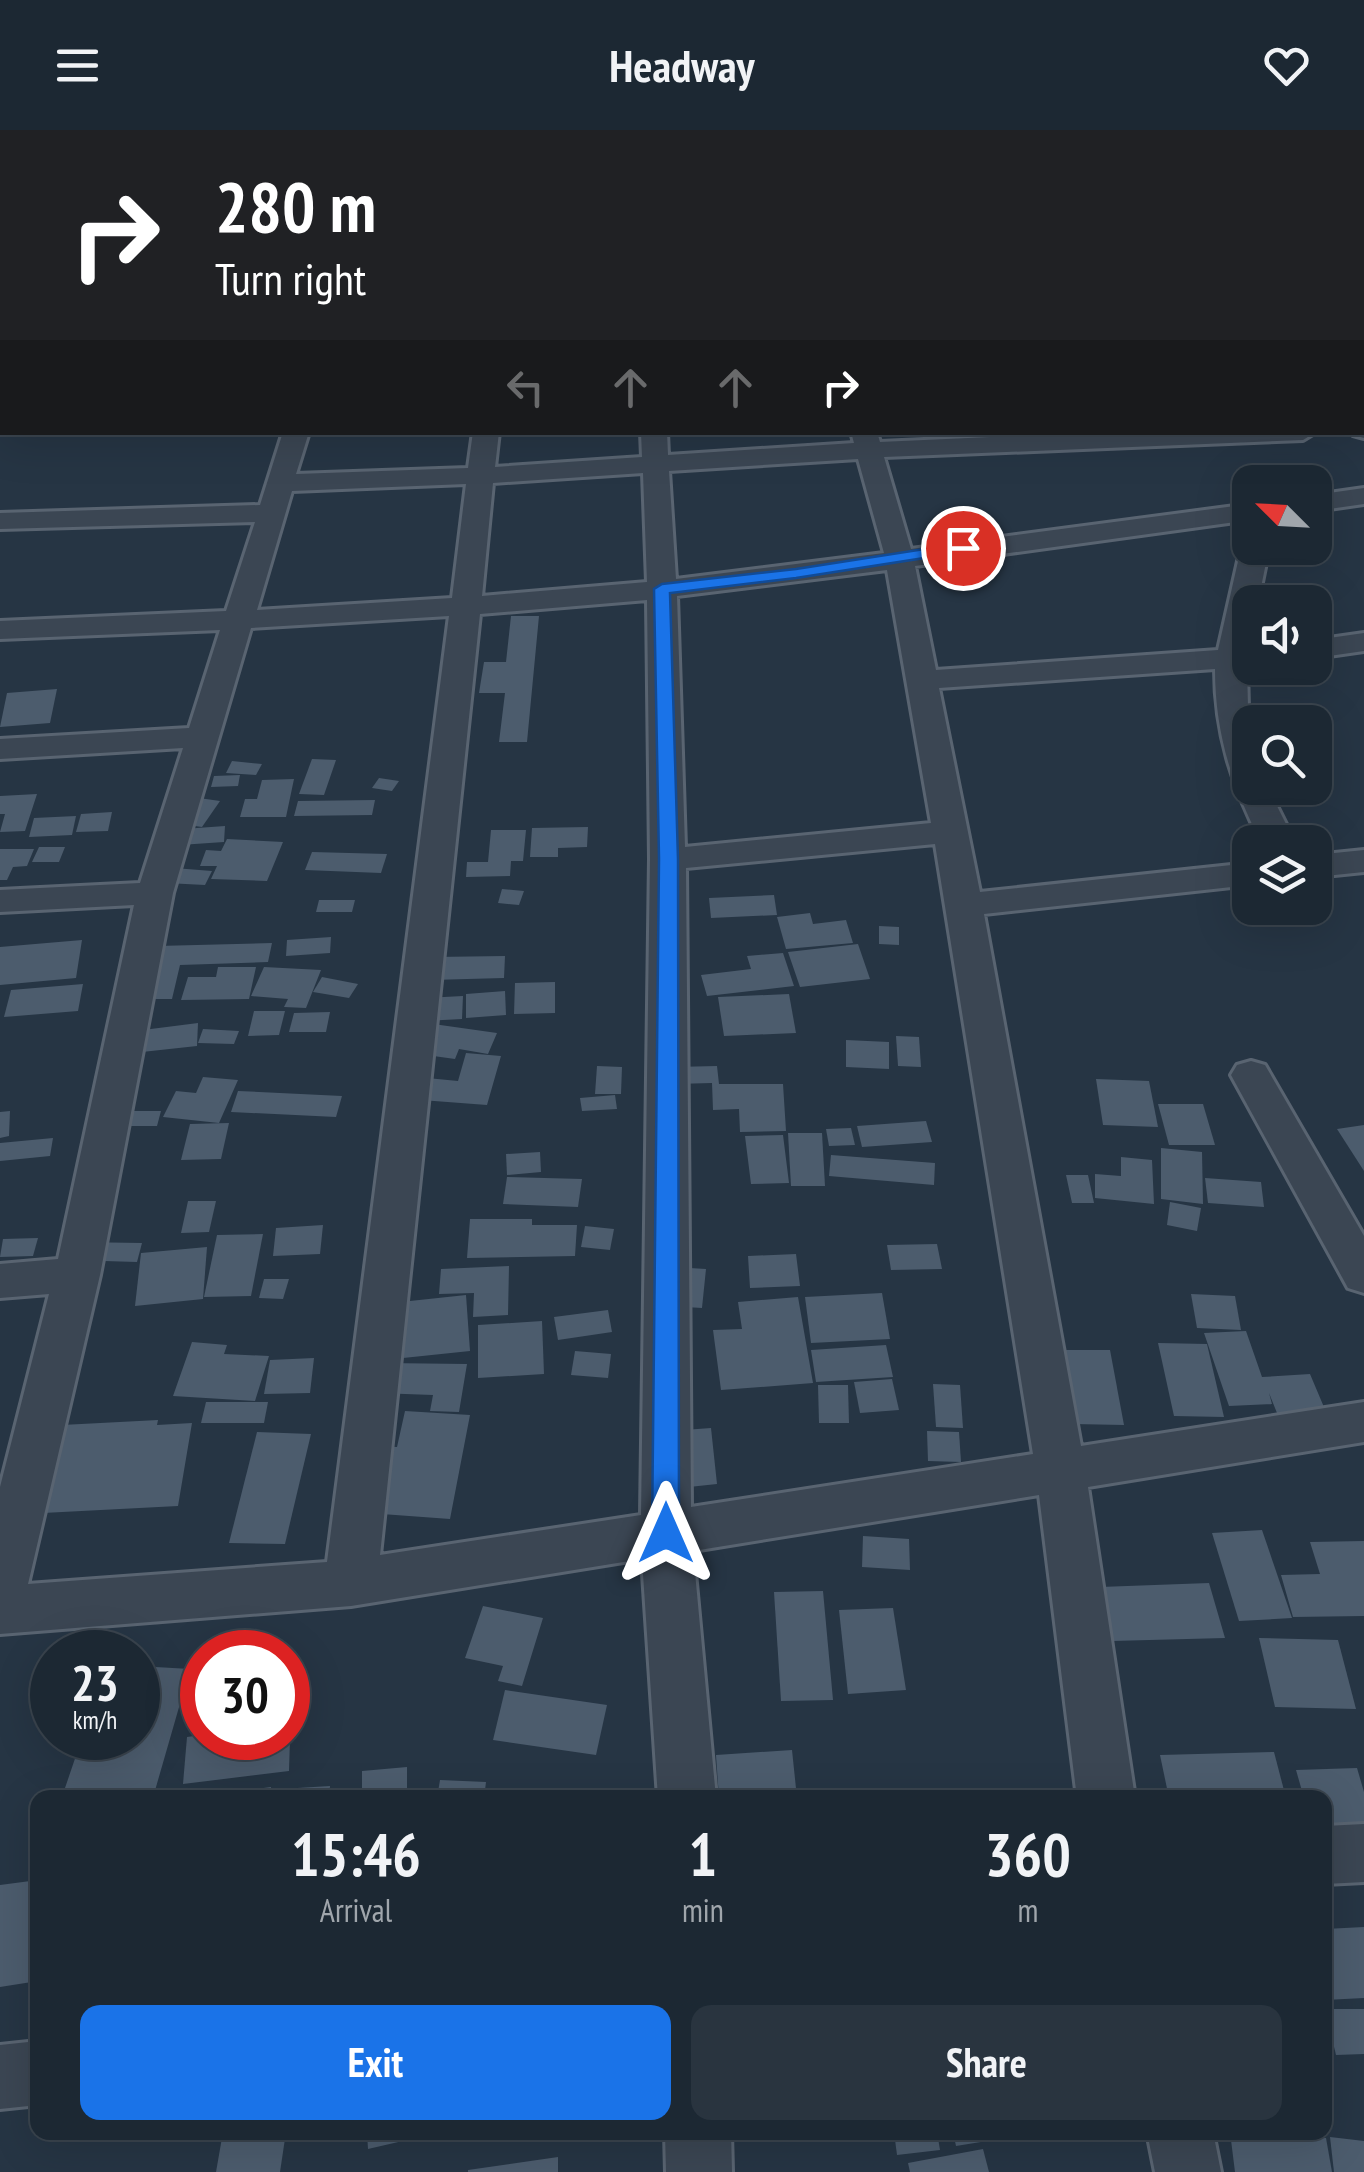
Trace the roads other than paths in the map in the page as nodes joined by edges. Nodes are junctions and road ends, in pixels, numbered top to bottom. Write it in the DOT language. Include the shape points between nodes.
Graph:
graph roads {
  1 [pos="295,435"];
  2 [pos="485,435"];
  3 [pos="1157,435"];
  4 [pos="867,441"];
  5 [pos="655,448"];
  6 [pos="478,476"];
  7 [pos="1364,496"];
  8 [pos="275,498"];
  9 [pos="1332,501"];
  10 [pos="1232,514"];
  11 [pos="0,522"];
  12 [pos="899,556"];
  13 [pos="662,589"];
  14 [pos="463,606"];
  15 [pos="240,620"];
  16 [pos="0,630"];
  17 [pos="1364,642"];
  18 [pos="1332,646"];
  19 [pos="1232,659"];
  20 [pos="922,680"];
  21 [pos="202,737"];
  22 [pos="0,749"];
  23 [pos="951,832"];
  24 [pos="668,859"];
  25 [pos="1364,861"];
  26 [pos="1332,864"];
  27 [pos="1232,876"];
  28 [pos="155,893"];
  29 [pos="0,900"];
  30 [pos="964,904"];
  31 [pos="1251,1075"];
  32 [pos="77,1275"];
  33 [pos="1364,1276"];
  34 [pos="0,1281"];
  35 [pos="1364,1422"];
  36 [pos="1062,1473"];
  37 [pos="666,1533"];
  38 [pos="350,1583"];
  39 [pos="0,1590"];
  40 [pos="0,1610"];
  41 [pos="685,1790"];
  42 [pos="1105,1790"];
  43 [pos="1364,1854"];
  44 [pos="1332,1855"];
  45 [pos="30,2074"];
  46 [pos="0,2077"];
  47 [pos="698,2140"];
  48 [pos="1182,2140"];
  49 [pos="699,2172"];
  50 [pos="1188,2172"];
  1 -- 8 [label="street"];
  2 -- 6 [label="street"];
  3 -- 4 [label="street"];
  4 -- 5 [label="street"];
  4 -- 12 [label="street"];
  5 -- 6 [label="street"];
  5 -- 13 [label="street"];
  6 -- 8 [label="street"];
  6 -- 14 [label="street"];
  7 -- 9 [label="street"];
  8 -- 11 [label="street"];
  8 -- 15 [label="street"];
  10 -- 12 [label="street"];
  12 -- 13 [label="street"];
  12 -- 20 [label="street"];
  13 -- 14 [label="street"];
  13 -- 24 [label="street"];
  14 -- 15 [label="street"];
  14 -- 38 [label="street"];
  15 -- 16 [label="street"];
  15 -- 21 [label="street"];
  17 -- 18 [label="street"];
  19 -- 20 [label="street"];
  20 -- 23 [label="street"];
  21 -- 22 [label="street"];
  21 -- 28 [label="street"];
  23 -- 24 [label="street"];
  23 -- 30 [label="street"];
  24 -- 37 [label="street"];
  25 -- 26 [label="street"];
  27 -- 30 [label="street"];
  28 -- 29 [label="street"];
  28 -- 32 [label="street"];
  30 -- 36 [label="street"];
  31 -- 33 [label="street"];
  32 -- 34 [label="street"];
  32 -- 39 [label="street"];
  35 -- 36 [label="street"];
  36 -- 37 [label="street"];
  36 -- 42 [label="street"];
  37 -- 38 [label="street"];
  37 -- 41 [label="street"];
  38 -- 40 [label="street"];
  43 -- 44 [label="street"];
  45 -- 46 [label="street"];
  47 -- 49 [label="street"];
  48 -- 50 [label="street"];
}
